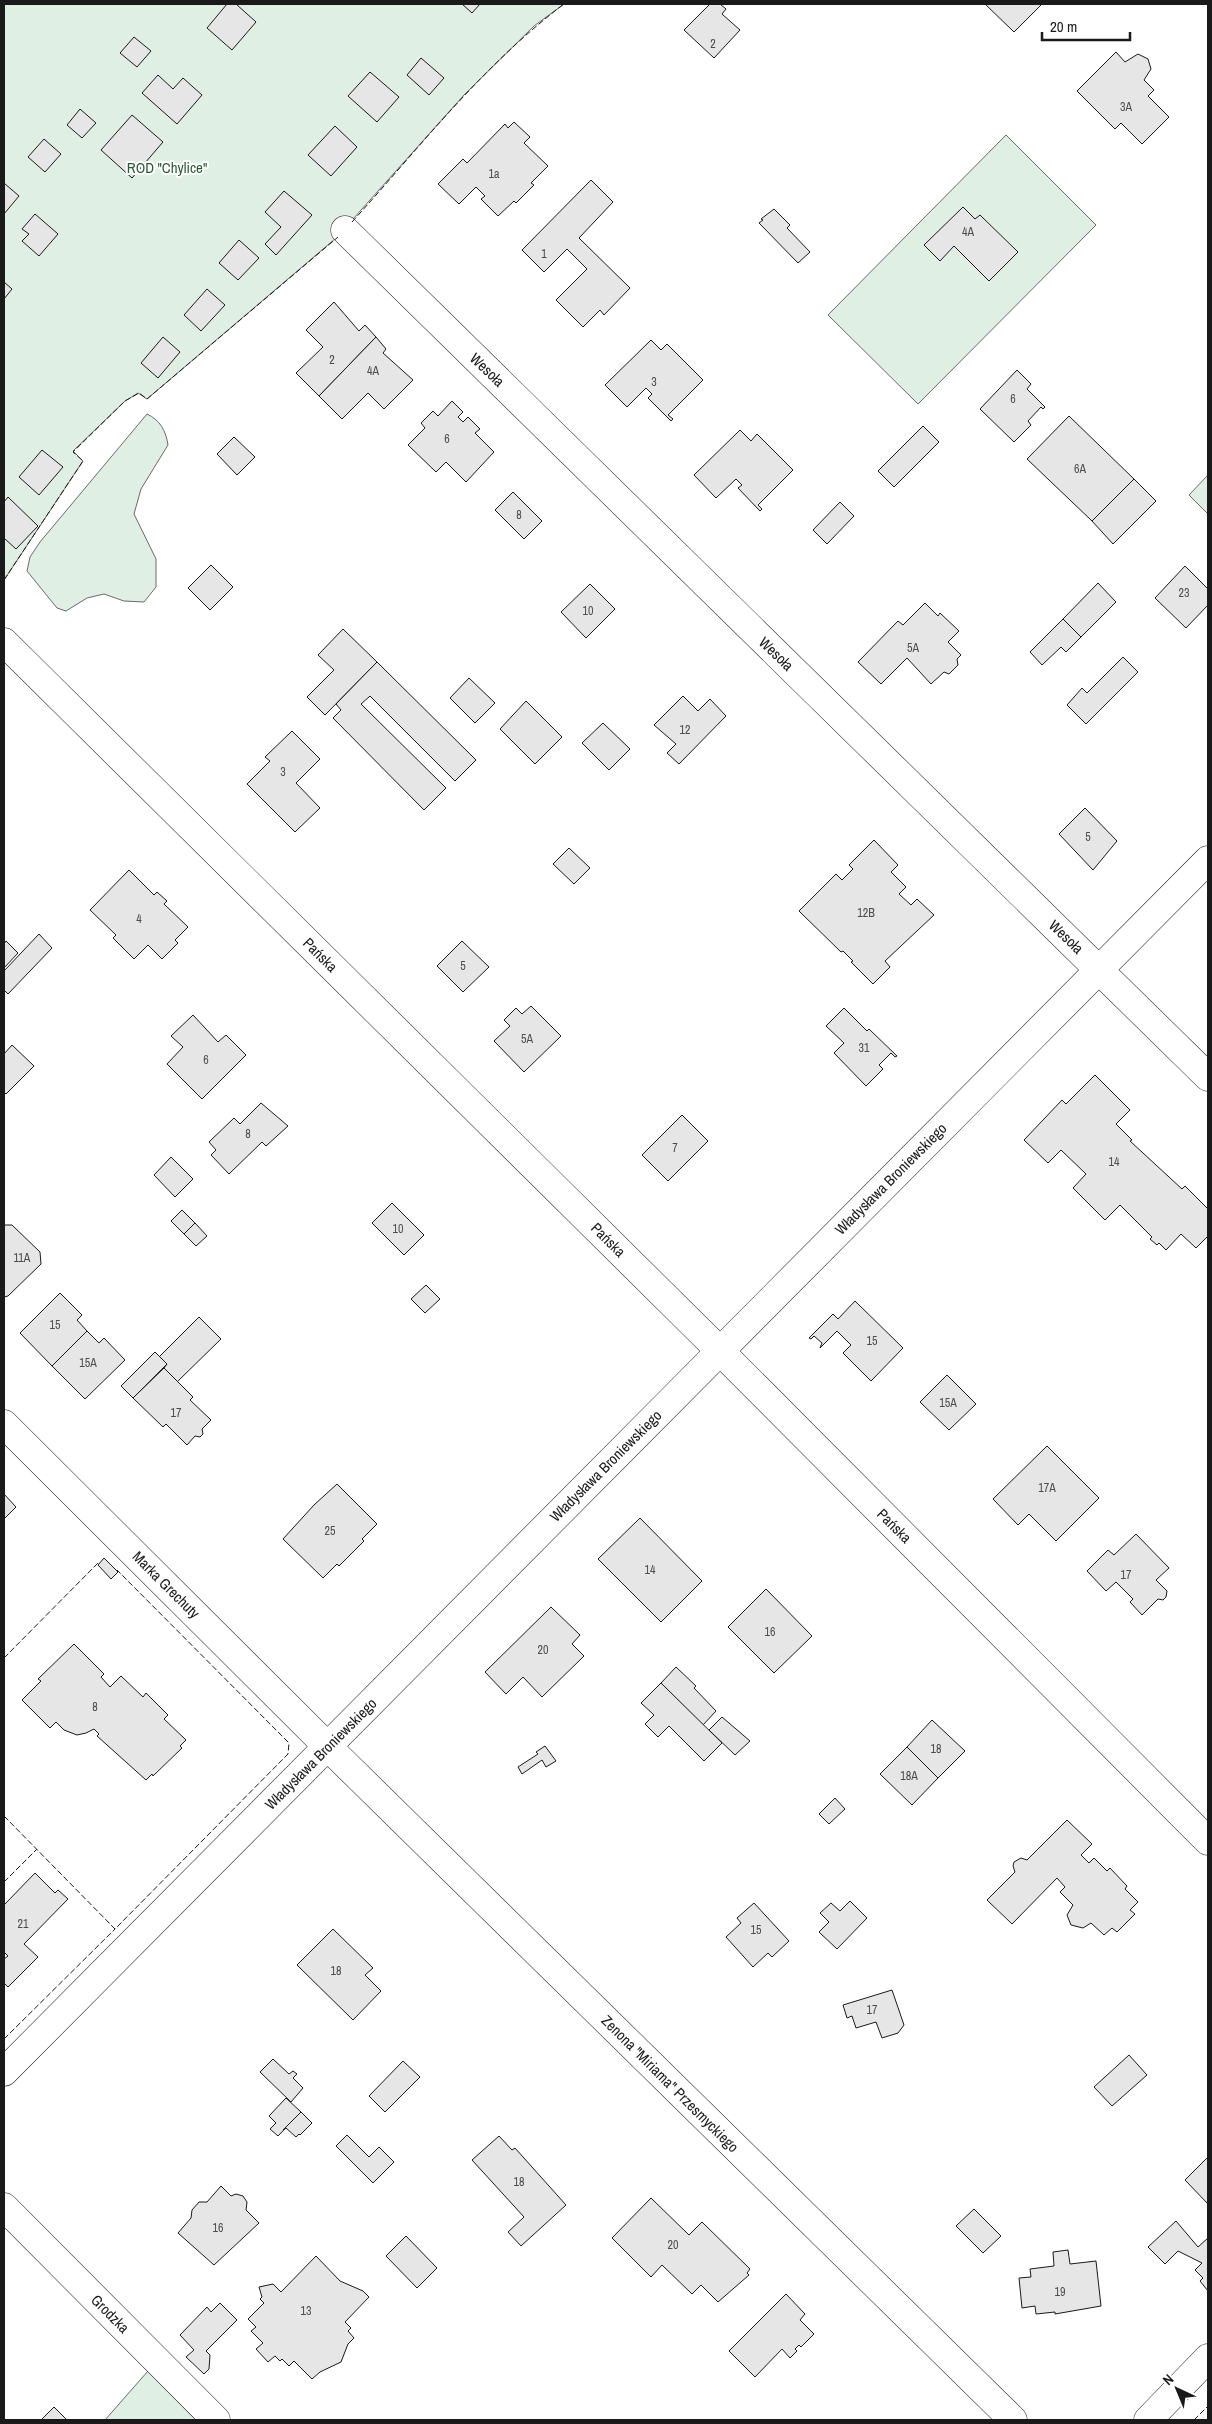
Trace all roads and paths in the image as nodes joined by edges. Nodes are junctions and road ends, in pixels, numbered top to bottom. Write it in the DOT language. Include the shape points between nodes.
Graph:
graph roads {
  1 [pos="345,230"];
  2 [pos="4,642"];
  3 [pos="1208,860"];
  4 [pos="1099,970"];
  5 [pos="1208,1077"];
  6 [pos="720,1351"];
  7 [pos="4,1424"];
  8 [pos="328,1747"];
  9 [pos="1208,1841"];
  10 [pos="4,2072"];
  11 [pos="4,2207"];
  12 [pos="1208,2358"];
  13 [pos="216,2420"];
  14 [pos="1012,2420"];
  15 [pos="1148,2420"];
  1 -- 4 [label="street, Wesoła"];
  2 -- 6 [label="street, Pańska"];
  3 -- 4 [label="street, Władysława Broniewskiego"];
  4 -- 5 [label="street, Wesoła"];
  4 -- 6 [label="street, Władysława Broniewskiego"];
  6 -- 8 [label="street, Władysława Broniewskiego"];
  6 -- 9 [label="street, Pańska"];
  7 -- 8 [label="street, Marka Grechuty"];
  8 -- 10 [label="street, Władysława Broniewskiego"];
  8 -- 14 [label="street, Zenona \"Miriama\" Przesmyckiego"];
  11 -- 13 [label="street, Grodzka"];
  12 -- 15 [label="street"];
}
